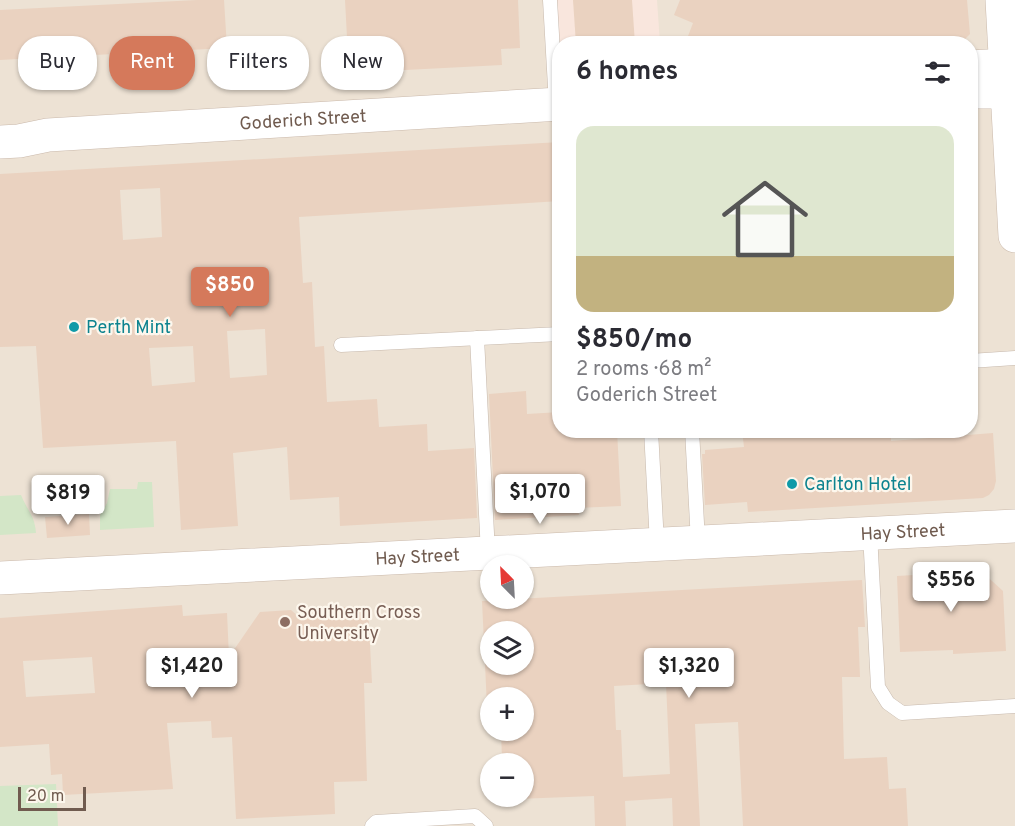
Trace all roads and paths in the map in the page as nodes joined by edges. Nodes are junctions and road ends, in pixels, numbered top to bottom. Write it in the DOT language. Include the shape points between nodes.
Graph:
graph roads {
  1 [pos="550,0"];
  2 [pos="1002,0"];
  3 [pos="553,36"];
  4 [pos="978,70"];
  5 [pos="1007,79"];
  6 [pos="978,89"];
  7 [pos="552,104"];
  8 [pos="0,123"];
  9 [pos="48,135"];
  10 [pos="0,142"];
  11 [pos="1015,236"];
  12 [pos="552,334"];
  13 [pos="477,338"];
  14 [pos="340,345"];
  15 [pos="1015,358"];
  16 [pos="978,360"];
  17 [pos="651,438"];
  18 [pos="693,438"];
  19 [pos="1015,526"];
  20 [pos="870,533"];
  21 [pos="698,542"];
  22 [pos="657,544"];
  23 [pos="488,553"];
  24 [pos="0,578"];
  25 [pos="1015,706"];
  26 [pos="372,826"];
  27 [pos="486,826"];
  1 -- 3 [label="lane"];
  2 -- 5 [label="main road"];
  4 -- 5 [label="main road"];
  5 -- 6 [label="main road"];
  5 -- 11 [label="main road"];
  7 -- 9 [label="main road, Goderich Street"];
  8 -- 9 [label="main road, Goderich Street" via="21,122"];
  9 -- 10 [label="main road, Goderich Street"];
  12 -- 13 [label="lane"];
  13 -- 14 [label="lane"];
  13 -- 23 [label="lane"];
  15 -- 16 [label="lane"];
  17 -- 22 [label="lane"];
  18 -- 21 [label="lane"];
  19 -- 20 [label="main road, Hay Street"];
  20 -- 21 [label="main road, Hay Street"];
  20 -- 25 [label="lane" via="878,687 888,703 902,713"];
  21 -- 22 [label="main road, Hay Street"];
  22 -- 23 [label="main road, Hay Street"];
  23 -- 24 [label="main road, Hay Street"];
  26 -- 27 [label="lane" via="376,822 475,816"];
}
